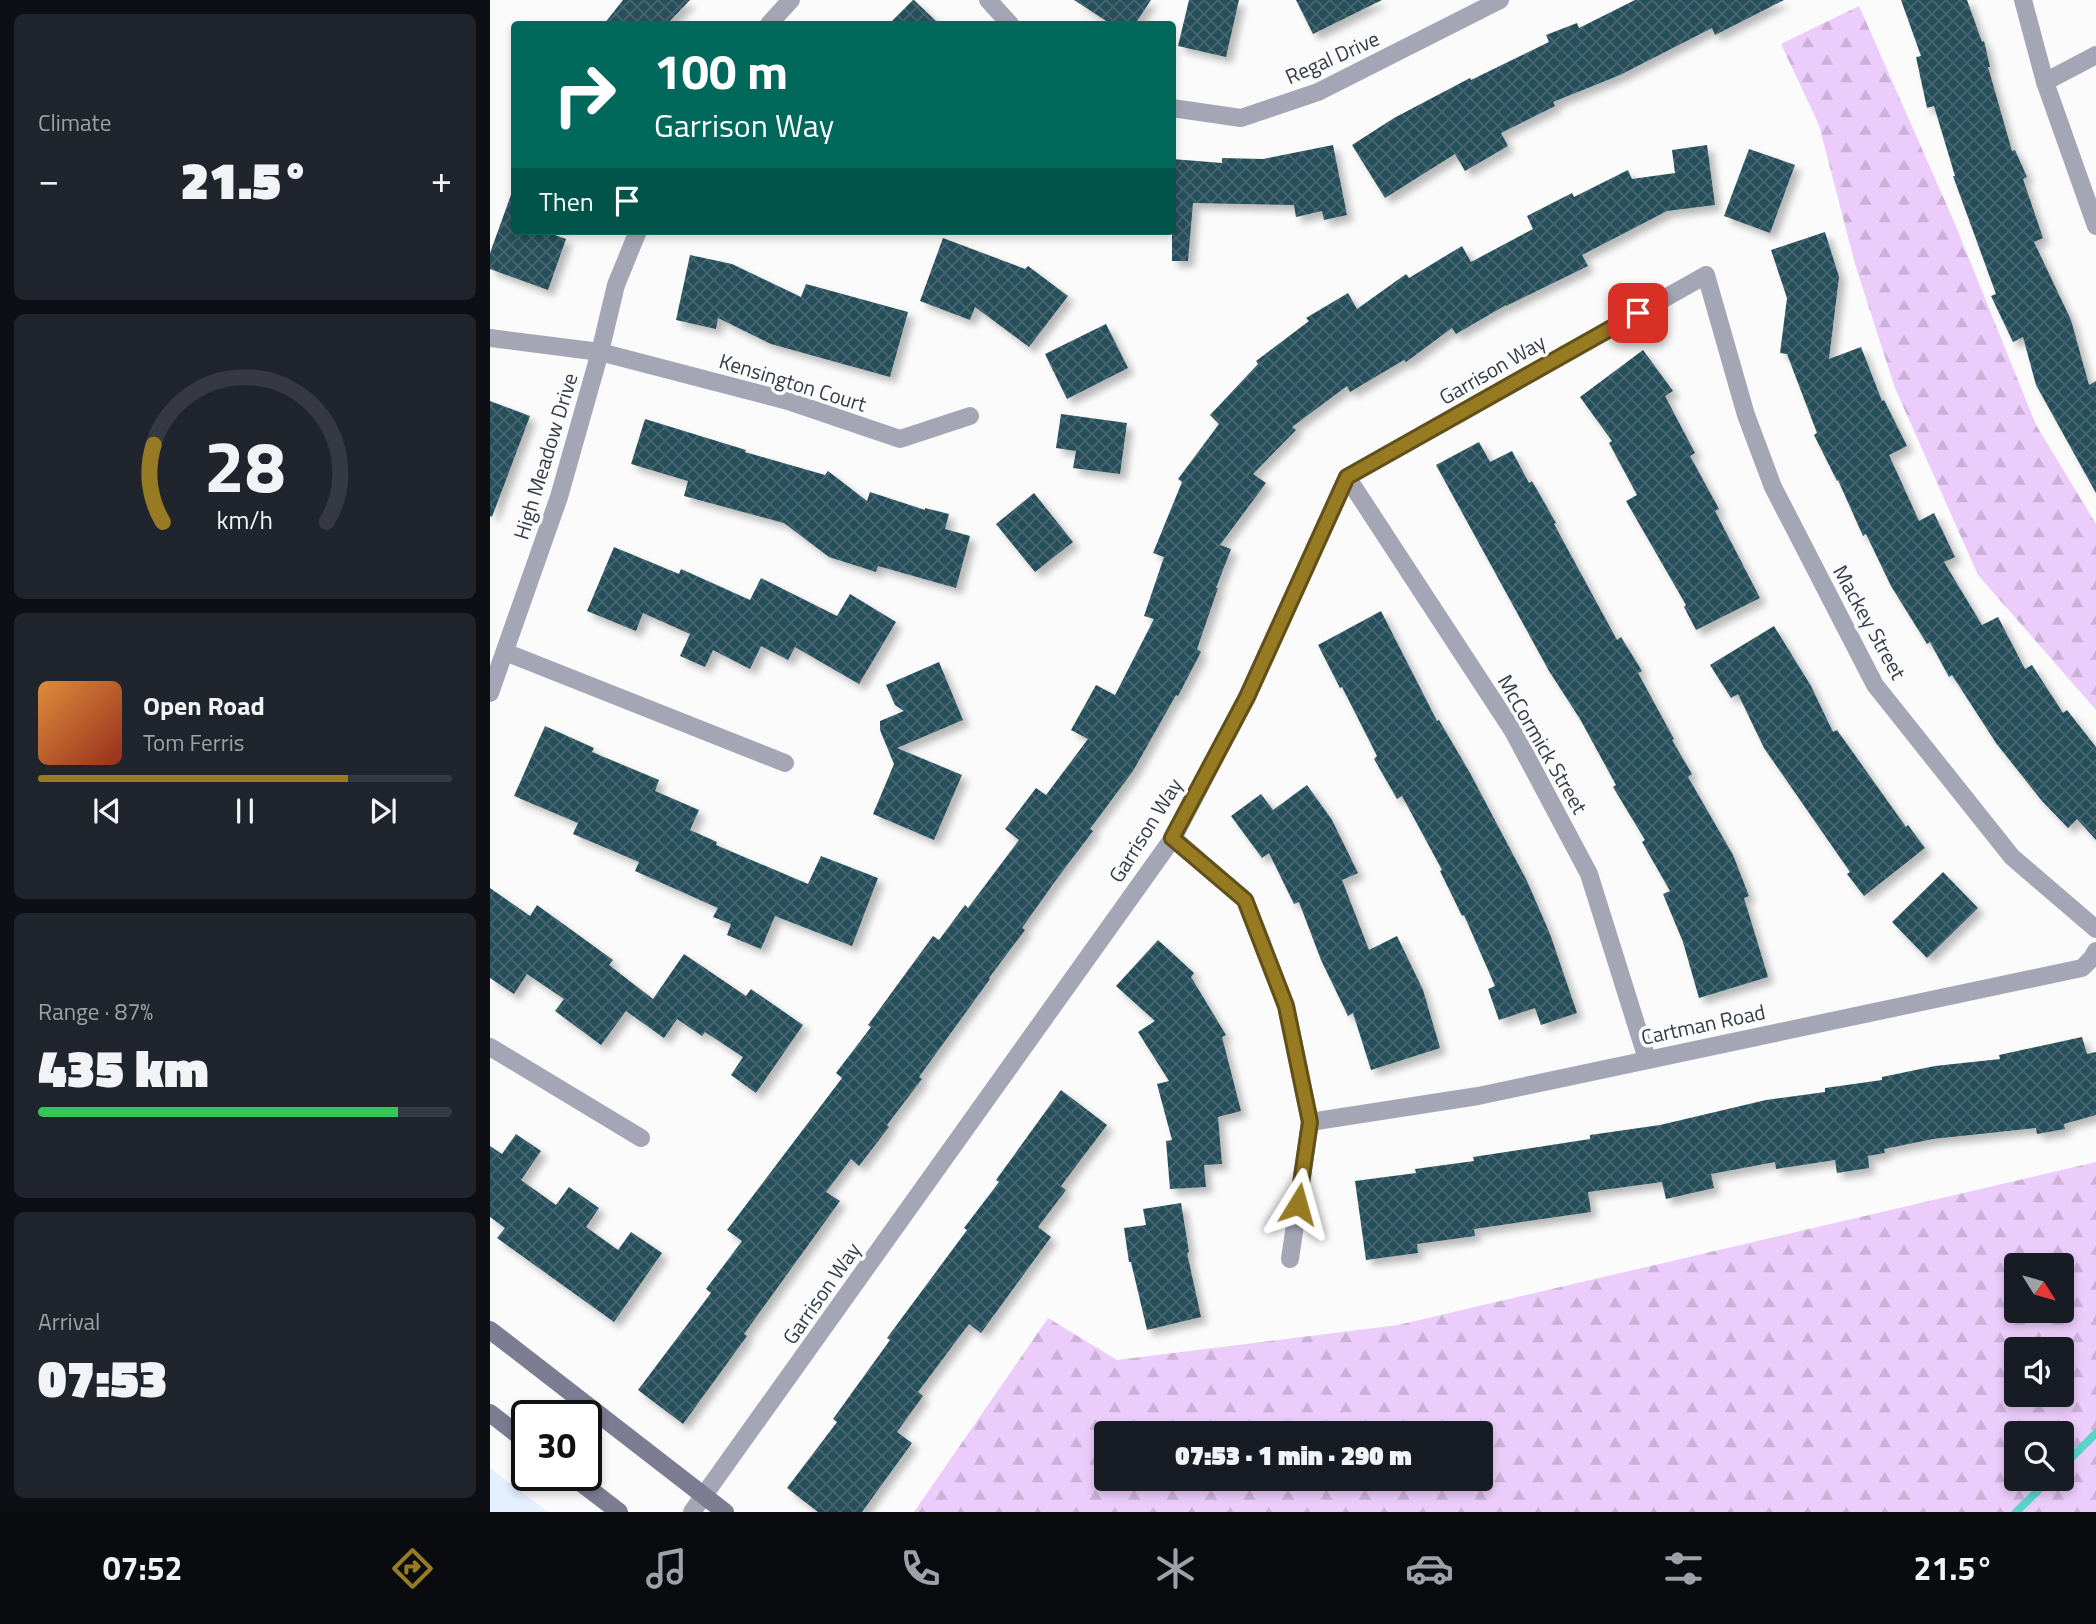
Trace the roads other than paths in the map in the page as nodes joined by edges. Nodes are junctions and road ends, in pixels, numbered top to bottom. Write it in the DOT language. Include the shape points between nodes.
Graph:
graph roads {
  1 [pos="791,0"];
  2 [pos="988,0"];
  3 [pos="1500,0"];
  4 [pos="2023,0"];
  5 [pos="772,21"];
  6 [pos="1007,21"];
  7 [pos="2096,55"];
  8 [pos="2045,82"];
  9 [pos="1176,109"];
  10 [pos="2096,226"];
  11 [pos="636,235"];
  12 [pos="1706,275"];
  13 [pos="490,338"];
  14 [pos="600,352"];
  15 [pos="970,416"];
  16 [pos="1347,477"];
  17 [pos="505,652"];
  18 [pos="490,693"];
  19 [pos="785,764"];
  20 [pos="1172,838"];
  21 [pos="2096,929"];
  22 [pos="2096,951"];
  23 [pos="490,1047"];
  24 [pos="1647,1059"];
  25 [pos="1310,1122"];
  26 [pos="640,1138"];
  27 [pos="1290,1259"];
  28 [pos="490,1330"];
  29 [pos="490,1413"];
  30 [pos="511,1429"];
  31 [pos="592,1491"];
  32 [pos="705,1496"];
  33 [pos="619,1512"];
  34 [pos="692,1512"];
  35 [pos="725,1512"];
  1 -- 5 [label="street"];
  2 -- 6 [label="street"];
  3 -- 9 [label="street, Regal Drive" via="1318,92 1241,118"];
  4 -- 8 [label="street"];
  7 -- 8 [label="street"];
  8 -- 10 [label="street"];
  11 -- 14 [label="street, High Meadow Drive" via="616,285"];
  12 -- 16 [label="street, Garrison Way"];
  12 -- 21 [label="street, Mackey Street" via="1746,415 1773,487 1875,685 2012,857"];
  13 -- 14 [label="street, Kensington Court"];
  14 -- 15 [label="street, Kensington Court" via="788,401 900,439"];
  14 -- 17 [label="street, High Meadow Drive" via="559,497"];
  16 -- 20 [label="street, Garrison Way" via="1247,697"];
  16 -- 24 [label="street, McCormick Street" via="1513,731 1588,874"];
  17 -- 18 [label="street, High Meadow Drive"];
  17 -- 19 [label="street"];
  20 -- 25 [label="street" via="1245,900 1286,1006"];
  20 -- 32 [label="street, Garrison Way"];
  22 -- 24 [label="street, Cartman Road" via="2082,968"];
  23 -- 26 [label="street"];
  24 -- 25 [label="street, Cartman Road" via="1478,1096"];
  25 -- 27 [label="street"];
  28 -- 32 [label="main road"];
  29 -- 30 [label="main road"];
  31 -- 33 [label="main road"];
  32 -- 34 [label="street, Garrison Way"];
  32 -- 35 [label="main road"];
}
